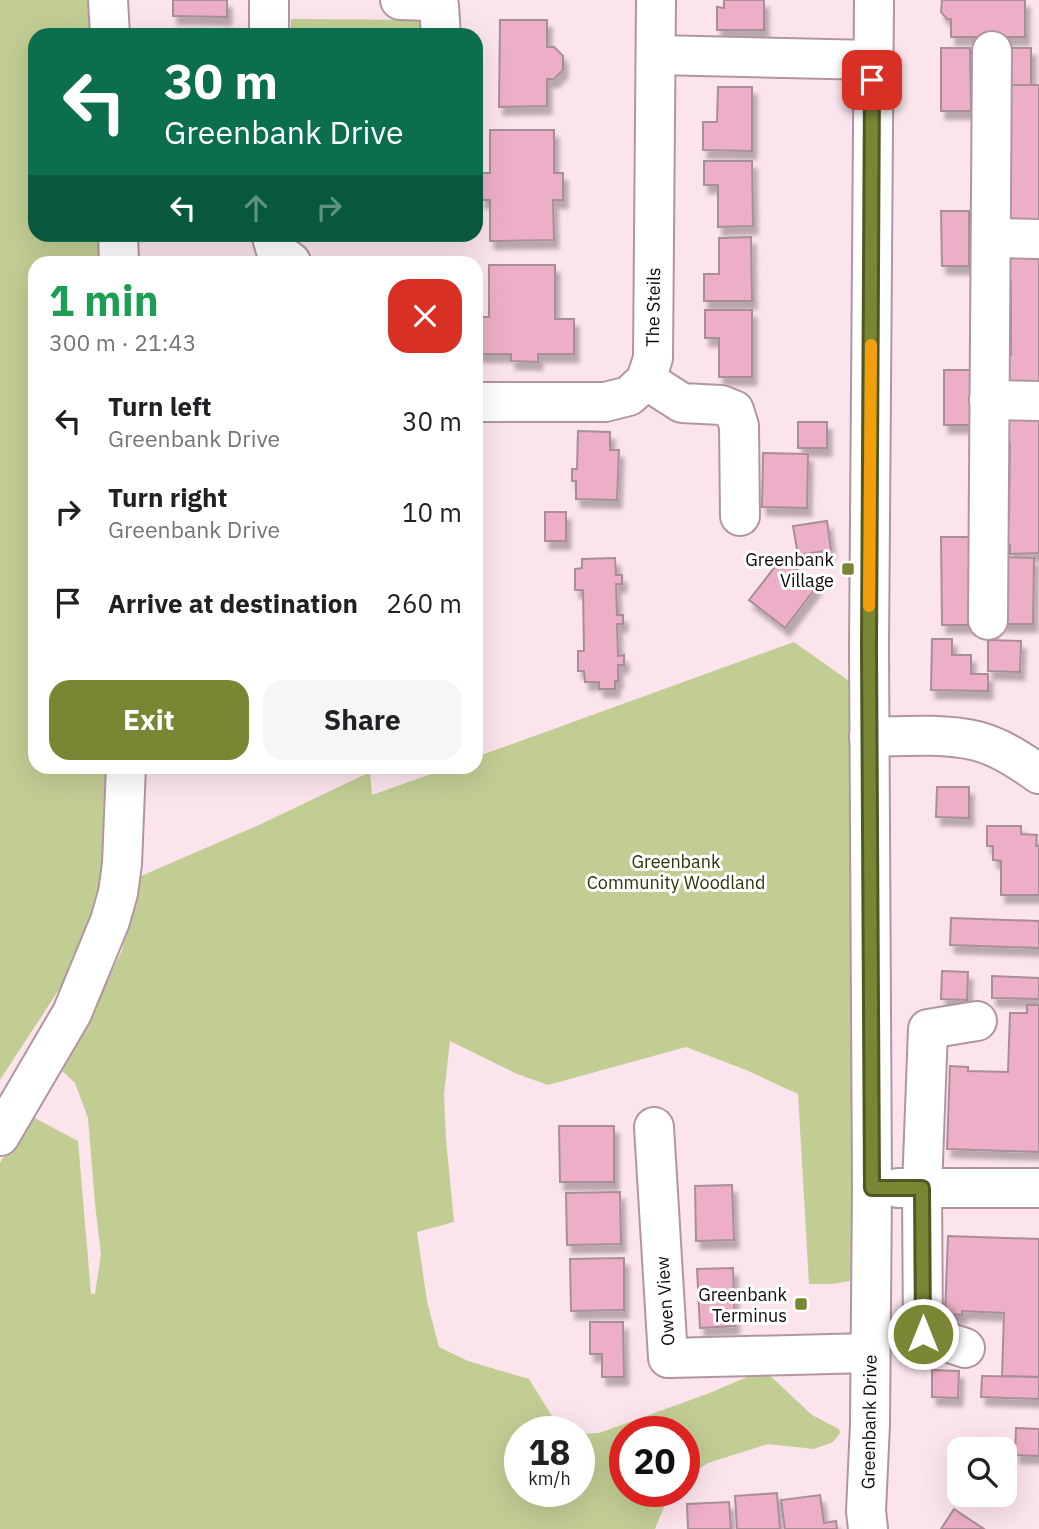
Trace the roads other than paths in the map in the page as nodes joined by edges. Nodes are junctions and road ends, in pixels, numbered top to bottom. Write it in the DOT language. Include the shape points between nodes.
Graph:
graph roads {
  1 [pos="108,0"];
  2 [pos="269,0"];
  3 [pos="400,0"];
  4 [pos="656,0"];
  5 [pos="874,0"];
  6 [pos="110,28"];
  7 [pos="269,28"];
  8 [pos="441,28"];
  9 [pos="992,51"];
  10 [pos="656,55"];
  11 [pos="873,60"];
  12 [pos="991,238"];
  13 [pos="1039,239"];
  14 [pos="273,242"];
  15 [pos="283,256"];
  16 [pos="646,380"];
  17 [pos="989,400"];
  18 [pos="1039,401"];
  19 [pos="483,402"];
  20 [pos="740,516"];
  21 [pos="988,620"];
  22 [pos="869,737"];
  23 [pos="126,774"];
  24 [pos="1039,775"];
  25 [pos="977,1021"];
  26 [pos="654,1127"];
  27 [pos="0,1136"];
  28 [pos="872,1188"];
  29 [pos="922,1188"];
  30 [pos="1039,1188"];
  31 [pos="965,1348"];
  32 [pos="870,1353"];
  33 [pos="868,1529"];
  1 -- 6 [label="street"];
  2 -- 7 [label="street"];
  3 -- 8 [label="street" via="439,6"];
  4 -- 10 [label="street, The Steils"];
  5 -- 11 [label="street, Greenbank Drive"];
  9 -- 12 [label="street"];
  10 -- 11 [label="street"];
  10 -- 16 [label="street, The Steils" via="653,358"];
  11 -- 22 [label="street, Greenbank Drive"];
  12 -- 13 [label="street"];
  12 -- 17 [label="street"];
  14 -- 15 [label="street"];
  16 -- 19 [label="street" via="629,396 605,402"];
  16 -- 20 [label="street" via="682,402 734,410 739,426"];
  17 -- 18 [label="street"];
  17 -- 21 [label="street"];
  22 -- 24 [label="street" via="978,741 1012,755"];
  22 -- 28 [label="street, Greenbank Drive"];
  23 -- 27 [label="street" via="122,864 110,921 72,1013"];
  25 -- 29 [label="street" via="928,1029"];
  26 -- 32 [label="street, Owen View" via="668,1358"];
  28 -- 29 [label="street"];
  28 -- 32 [label="street, Greenbank Drive"];
  29 -- 30 [label="street"];
  29 -- 31 [label="street" via="923,1334"];
  32 -- 33 [label="street, Greenbank Drive"];
}
